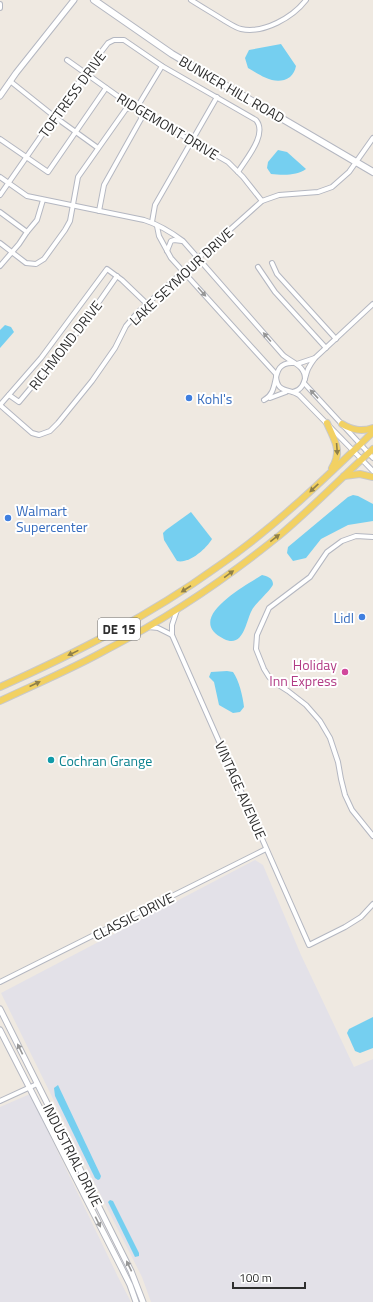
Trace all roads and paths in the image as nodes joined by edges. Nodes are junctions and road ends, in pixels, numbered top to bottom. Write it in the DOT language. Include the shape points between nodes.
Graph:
graph roads {
  1 [pos="74,0"];
  2 [pos="94,0"];
  3 [pos="191,0"];
  4 [pos="306,0"];
  5 [pos="0,4"];
  6 [pos="0,8"];
  7 [pos="67,60"];
  8 [pos="162,66"];
  9 [pos="85,73"];
  10 [pos="10,82"];
  11 [pos="106,88"];
  12 [pos="0,96"];
  13 [pos="217,97"];
  14 [pos="137,109"];
  15 [pos="55,117"];
  16 [pos="76,131"];
  17 [pos="0,138"];
  18 [pos="373,138"];
  19 [pos="192,141"];
  20 [pos="98,148"];
  21 [pos="27,156"];
  22 [pos="356,161"];
  23 [pos="238,172"];
  24 [pos="373,172"];
  25 [pos="0,176"];
  26 [pos="9,183"];
  27 [pos="0,195"];
  28 [pos="43,200"];
  29 [pos="262,201"];
  30 [pos="73,206"];
  31 [pos="99,211"];
  32 [pos="0,212"];
  33 [pos="152,222"];
  34 [pos="157,226"];
  35 [pos="27,232"];
  36 [pos="183,240"];
  37 [pos="0,243"];
  38 [pos="167,251"];
  39 [pos="12,252"];
  40 [pos="199,259"];
  41 [pos="272,263"];
  42 [pos="0,266"];
  43 [pos="258,267"];
  44 [pos="184,272"];
  45 [pos="117,276"];
  46 [pos="147,304"];
  47 [pos="373,304"];
  48 [pos="336,339"];
  49 [pos="326,348"];
  50 [pos="315,358"];
  51 [pos="296,364"];
  52 [pos="276,375"];
  53 [pos="304,381"];
  54 [pos="286,391"];
  55 [pos="292,392"];
  56 [pos="9,395"];
  57 [pos="0,405"];
  58 [pos="327,423"];
  59 [pos="342,424"];
  60 [pos="373,428"];
  61 [pos="373,432"];
  62 [pos="360,444"];
  63 [pos="354,450"];
  64 [pos="371,451"];
  65 [pos="373,458"];
  66 [pos="362,459"];
  67 [pos="373,471"];
  68 [pos="328,475"];
  69 [pos="343,477"];
  70 [pos="373,477"];
  71 [pos="373,537"];
  72 [pos="178,609"];
  73 [pos="147,627"];
  74 [pos="172,636"];
  75 [pos="0,687"];
  76 [pos="0,701"];
  77 [pos="373,836"];
  78 [pos="266,849"];
  79 [pos="373,904"];
  80 [pos="0,982"];
  81 [pos="0,1009"];
  82 [pos="0,1030"];
  83 [pos="37,1084"];
  84 [pos="29,1087"];
  85 [pos="0,1101"];
  86 [pos="136,1302"];
  87 [pos="143,1302"];
  1 -- 10 [label="street"];
  2 -- 22 [label="main road, BUNKER HILL ROAD" via="172,54"];
  3 -- 4 [label="street" via="241,29 252,30 265,29 279,22"];
  5 -- 6 [label="street"];
  7 -- 9 [label="street, RIDGEMONT DRIVE"];
  8 -- 9 [label="street, TOFTRESS DRIVE" via="124,40 114,40 108,43"];
  8 -- 13 [label="street, TOFTRESS DRIVE"];
  8 -- 14 [label="street"];
  9 -- 11 [label="street, RIDGEMONT DRIVE"];
  9 -- 15 [label="street, TOFTRESS DRIVE"];
  10 -- 12 [label="street"];
  10 -- 15 [label="street"];
  11 -- 14 [label="street, RIDGEMONT DRIVE"];
  11 -- 16 [label="street"];
  13 -- 19 [label="street"];
  13 -- 23 [label="street, TOFTRESS DRIVE" via="259,124 257,141"];
  14 -- 19 [label="street, RIDGEMONT DRIVE"];
  14 -- 20 [label="street" via="126,109"];
  14 -- 31 [label="street" via="141,119 104,185"];
  15 -- 16 [label="street"];
  15 -- 21 [label="street, TOFTRESS DRIVE"];
  16 -- 20 [label="street"];
  16 -- 21 [label="street" via="48,172"];
  17 -- 21 [label="street"];
  18 -- 22 [label="street, LAKE SEYMOUR DRIVE"];
  19 -- 23 [label="street, RIDGEMONT DRIVE" via="228,162"];
  19 -- 33 [label="street" via="155,205"];
  20 -- 30 [label="street" via="78,177"];
  21 -- 26 [label="street, TOFTRESS DRIVE"];
  22 -- 24 [label="main road, BUNKER HILL ROAD"];
  22 -- 29 [label="street, LAKE SEYMOUR DRIVE" via="349,172 332,187 318,192 278,195"];
  23 -- 29 [label="street, RIDGEMONT DRIVE"];
  25 -- 26 [label="street"];
  26 -- 27 [label="street, TOFTRESS DRIVE"];
  26 -- 28 [label="street" via="26,196"];
  28 -- 30 [label="street"];
  28 -- 35 [label="street" via="37,220"];
  29 -- 40 [label="street, LAKE SEYMOUR DRIVE"];
  30 -- 31 [label="street"];
  30 -- 39 [label="street" via="66,230 44,259 36,264 26,263"];
  31 -- 33 [label="street"];
  32 -- 35 [label="street"];
  33 -- 34 [label="street"];
  34 -- 36 [label="street"];
  34 -- 38 [label="street"];
  35 -- 39 [label="street"];
  36 -- 38 [label="street" via="171,241"];
  36 -- 40 [label="street"];
  37 -- 39 [label="street"];
  38 -- 44 [label="street"];
  39 -- 42 [label="street"];
  40 -- 44 [label="street, LAKE SEYMOUR DRIVE"];
  51 -- 40 [label="street, one-way" via="283,355"];
  41 -- 48 [label="street" via="277,274"];
  43 -- 49 [label="street" via="275,292"];
  44 -- 46 [label="street, LAKE SEYMOUR DRIVE"];
  44 -- 52 [label="street, one-way"];
  45 -- 46 [label="street"];
  45 -- 56 [label="street, RICHMOND DRIVE" via="107,269 41,358"];
  45 -- 56 [label="street, RICHMOND DRIVE" via="80,329 19,402"];
  46 -- 57 [label="street, LAKE SEYMOUR DRIVE" via="126,326 115,348 92,382 50,430 39,434 32,433"];
  47 -- 48 [label="street"];
  48 -- 49 [label="street"];
  49 -- 50 [label="street"];
  50 -- 51 [label="street"];
  50 -- 53 [label="street"];
  51 -- 52 [label="street" via="285,364 279,368"];
  51 -- 53 [label="street" via="303,370"];
  52 -- 54 [label="street" via="277,384"];
  52 -- 54 [label="street" via="272,393 264,400"];
  53 -- 55 [label="street" via="300,389"];
  59 -- 53 [label="street, one-way"];
  54 -- 55 [label="street"];
  55 -- 58 [label="street" via="299,394"];
  56 -- 57 [label="street, RICHMOND DRIVE"];
  58 -- 63 [label="street"];
  58 -- 68 [label="main road, one-way" via="336,440 338,451"];
  59 -- 60 [label="main road" via="355,430"];
  59 -- 62 [label="street"];
  61 -- 62 [label="main road, DE 15"];
  62 -- 63 [label="main road, DE 15"];
  62 -- 64 [label="street"];
  63 -- 66 [label="street"];
  63 -- 68 [label="main road, DE 15"];
  64 -- 65 [label="street"];
  64 -- 66 [label="main road, DE 15"];
  66 -- 67 [label="street"];
  66 -- 69 [label="main road, DE 15"];
  68 -- 75 [label="main road, DE 15, one-way" via="255,539 173,597 99,640"];
  69 -- 70 [label="main road" via="360,474"];
  72 -- 69 [label="main road, DE 15, one-way" via="281,534"];
  71 -- 77 [label="street" via="356,536 342,541 327,552 310,577 269,608 257,634 256,649 269,677 306,706 320,721 330,738 345,795 352,810"];
  72 -- 73 [label="main road, DE 15"];
  72 -- 74 [label="street" via="172,625"];
  73 -- 74 [label="street" via="158,628"];
  76 -- 73 [label="main road, DE 15, one-way" via="105,651"];
  74 -- 78 [label="street, VINTAGE AVENUE"];
  78 -- 79 [label="street, VINTAGE AVENUE" via="309,945 361,917"];
  78 -- 80 [label="street, CLASSIC DRIVE"];
  83 -- 81 [label="street, INDUSTRIAL DRIVE, one-way"];
  82 -- 84 [label="street, INDUSTRIAL DRIVE"];
  83 -- 84 [label="street"];
  87 -- 83 [label="street, INDUSTRIAL DRIVE, one-way" via="131,1271"];
  84 -- 85 [label="street"];
  84 -- 86 [label="street, INDUSTRIAL DRIVE, one-way" via="130,1285"];
}
